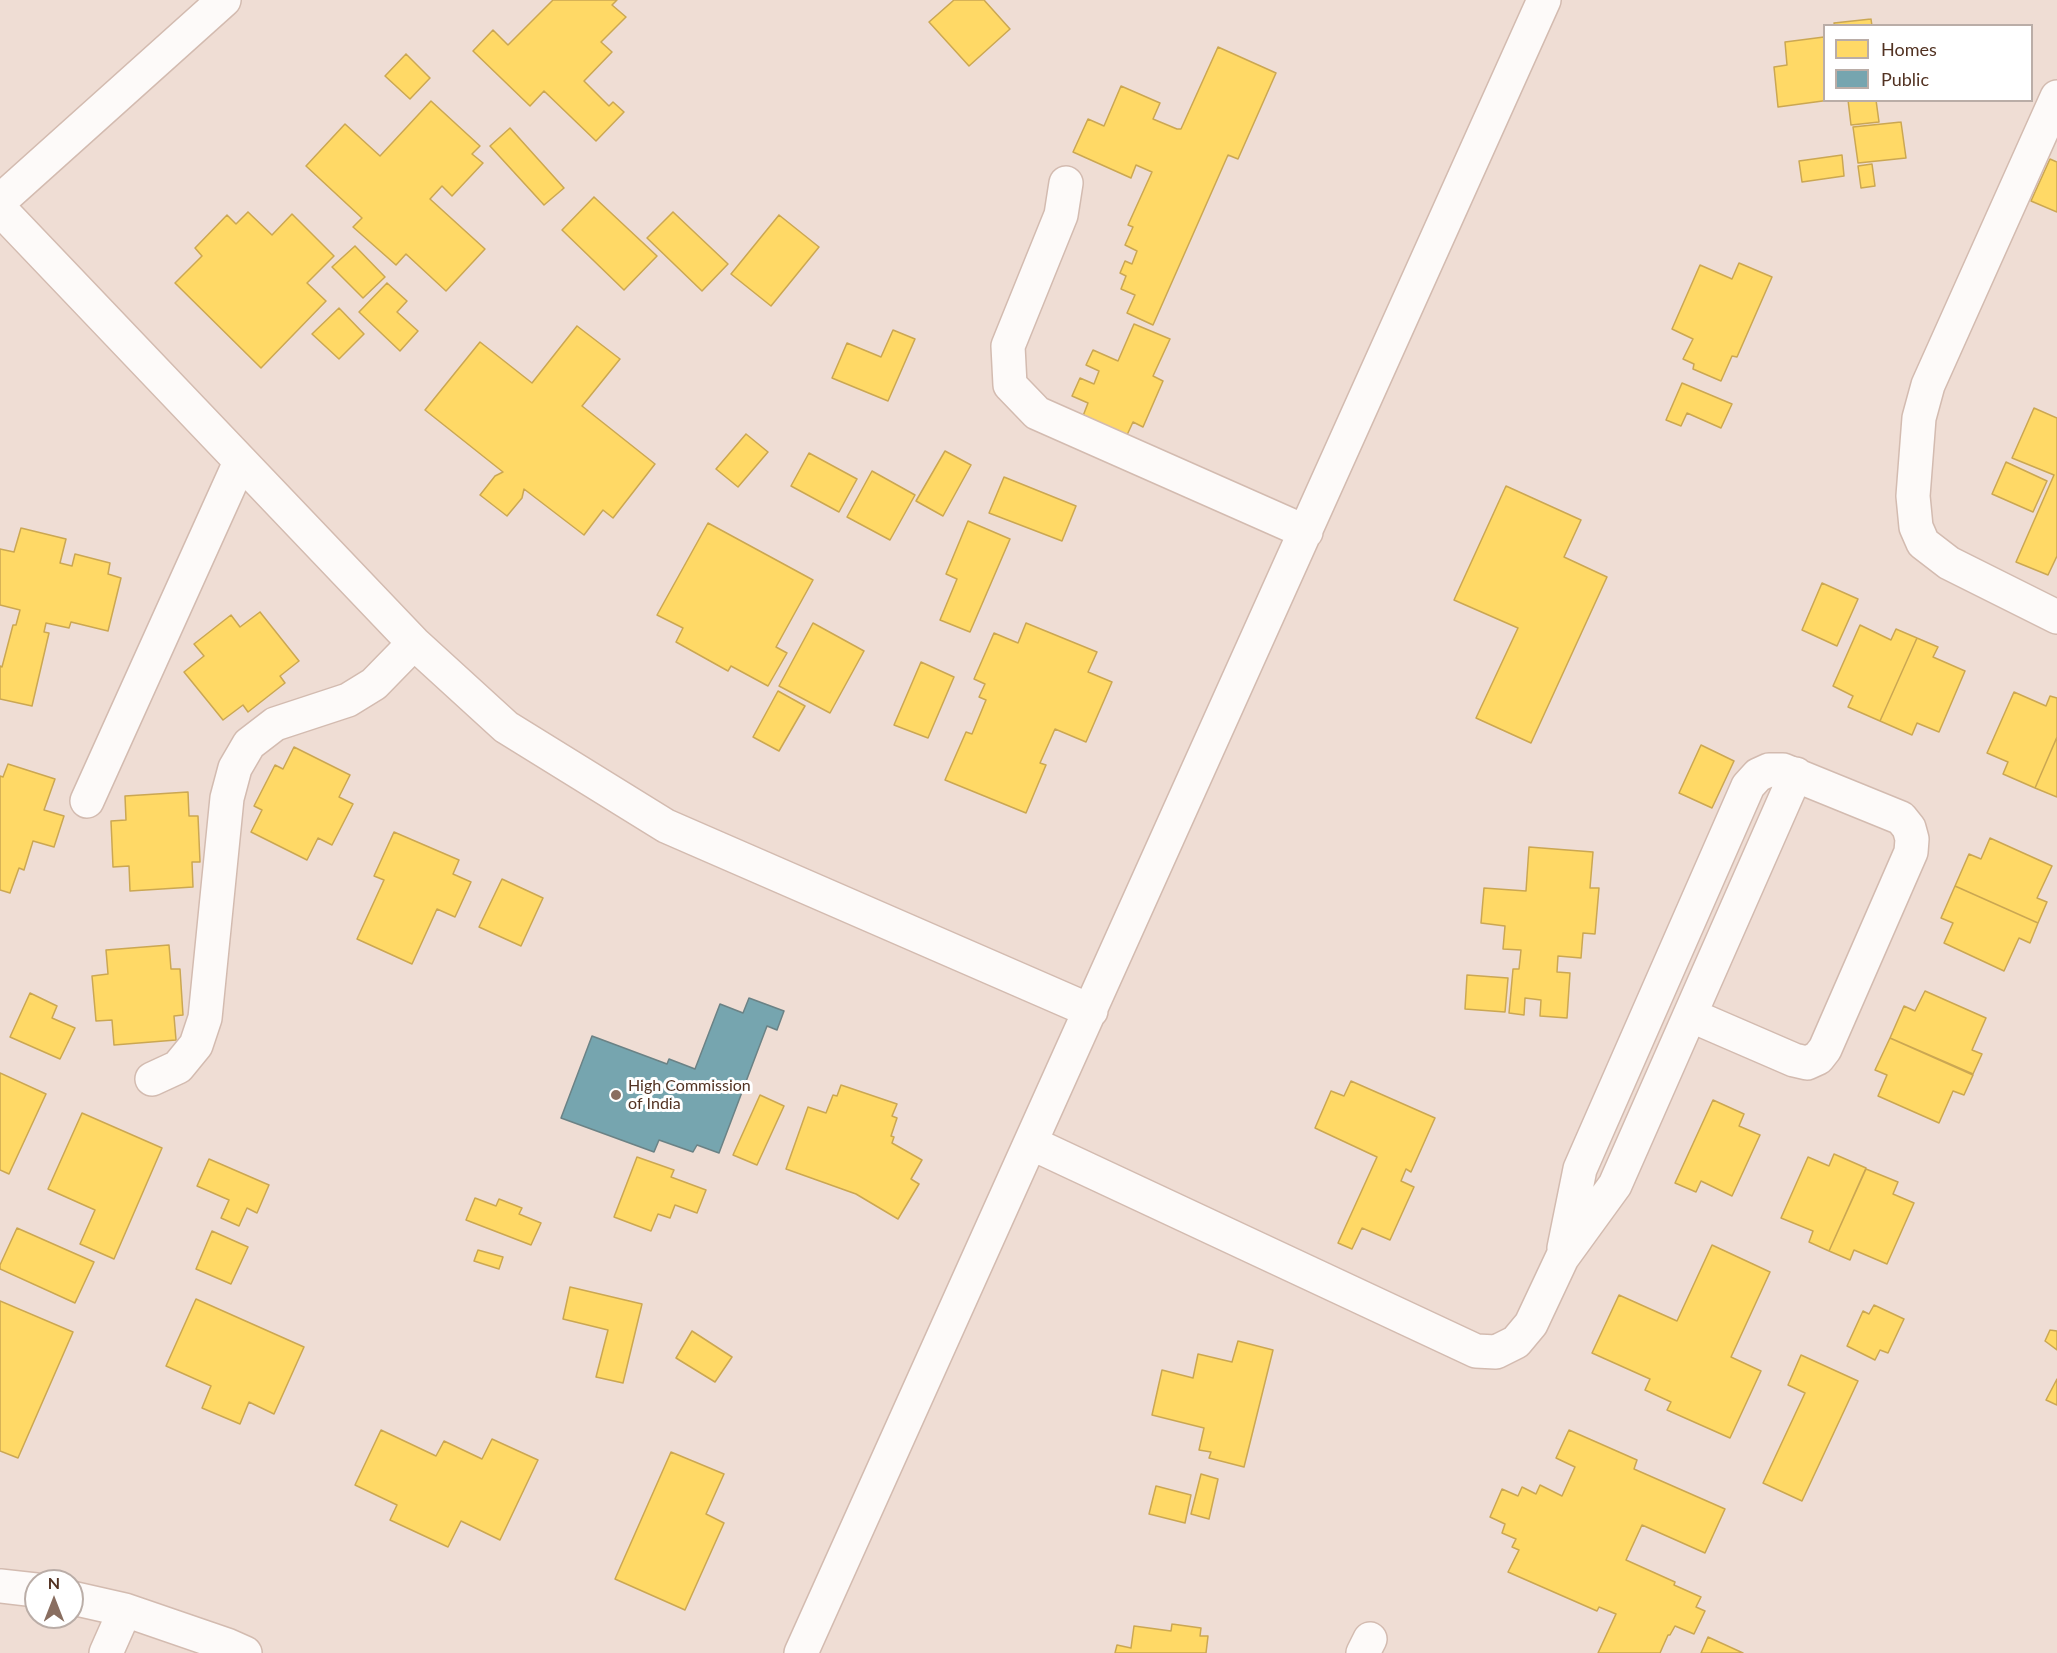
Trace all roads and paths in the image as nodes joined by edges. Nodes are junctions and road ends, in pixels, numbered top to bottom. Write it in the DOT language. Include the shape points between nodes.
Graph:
graph roads {
  1 [pos="1545,0"];
  2 [pos="218,2"];
  3 [pos="2057,97"];
  4 [pos="1066,183"];
  5 [pos="0,201"];
  6 [pos="0,209"];
  7 [pos="240,462"];
  8 [pos="1306,532"];
  9 [pos="2057,617"];
  10 [pos="414,643"];
  11 [pos="1796,774"];
  12 [pos="87,801"];
  13 [pos="1091,1011"];
  14 [pos="1690,1015"];
  15 [pos="152,1079"];
  16 [pos="1031,1143"];
  17 [pos="1562,1258"];
  18 [pos="0,1586"];
  19 [pos="24,1589"];
  20 [pos="84,1601"];
  21 [pos="125,1610"];
  22 [pos="106,1653"];
  23 [pos="245,1653"];
  24 [pos="801,1653"];
  1 -- 8 [label="street"];
  2 -- 5 [label="street"];
  3 -- 9 [label="street" via="1928,385 1919,418 1913,496 1916,527 1923,543 1949,563"];
  4 -- 8 [label="street" via="1061,215 1008,345 1010,385 1037,413"];
  6 -- 7 [label="street"];
  7 -- 10 [label="street"];
  7 -- 12 [label="street"];
  8 -- 13 [label="street"];
  10 -- 13 [label="street" via="506,727 666,826"];
  10 -- 15 [label="street" via="374,684 348,699 275,724 244,752 227,798 205,1018 196,1045 178,1067"];
  11 -- 14 [label="street"];
  11 -- 14 [label="street" via="1901,818 1912,839 1911,852 1825,1049 1807,1063 1794,1060"];
  11 -- 17 [label="street" via="1769,770 1748,786 1580,1169"];
  13 -- 16 [label="street"];
  14 -- 17 [label="street" via="1615,1185"];
  16 -- 17 [label="street" via="1476,1351 1496,1352 1516,1342 1531,1324"];
  16 -- 24 [label="street"];
  18 -- 19 [label="street"];
  20 -- 21 [label="street"];
  21 -- 22 [label="street"];
  21 -- 23 [label="street"];
}
